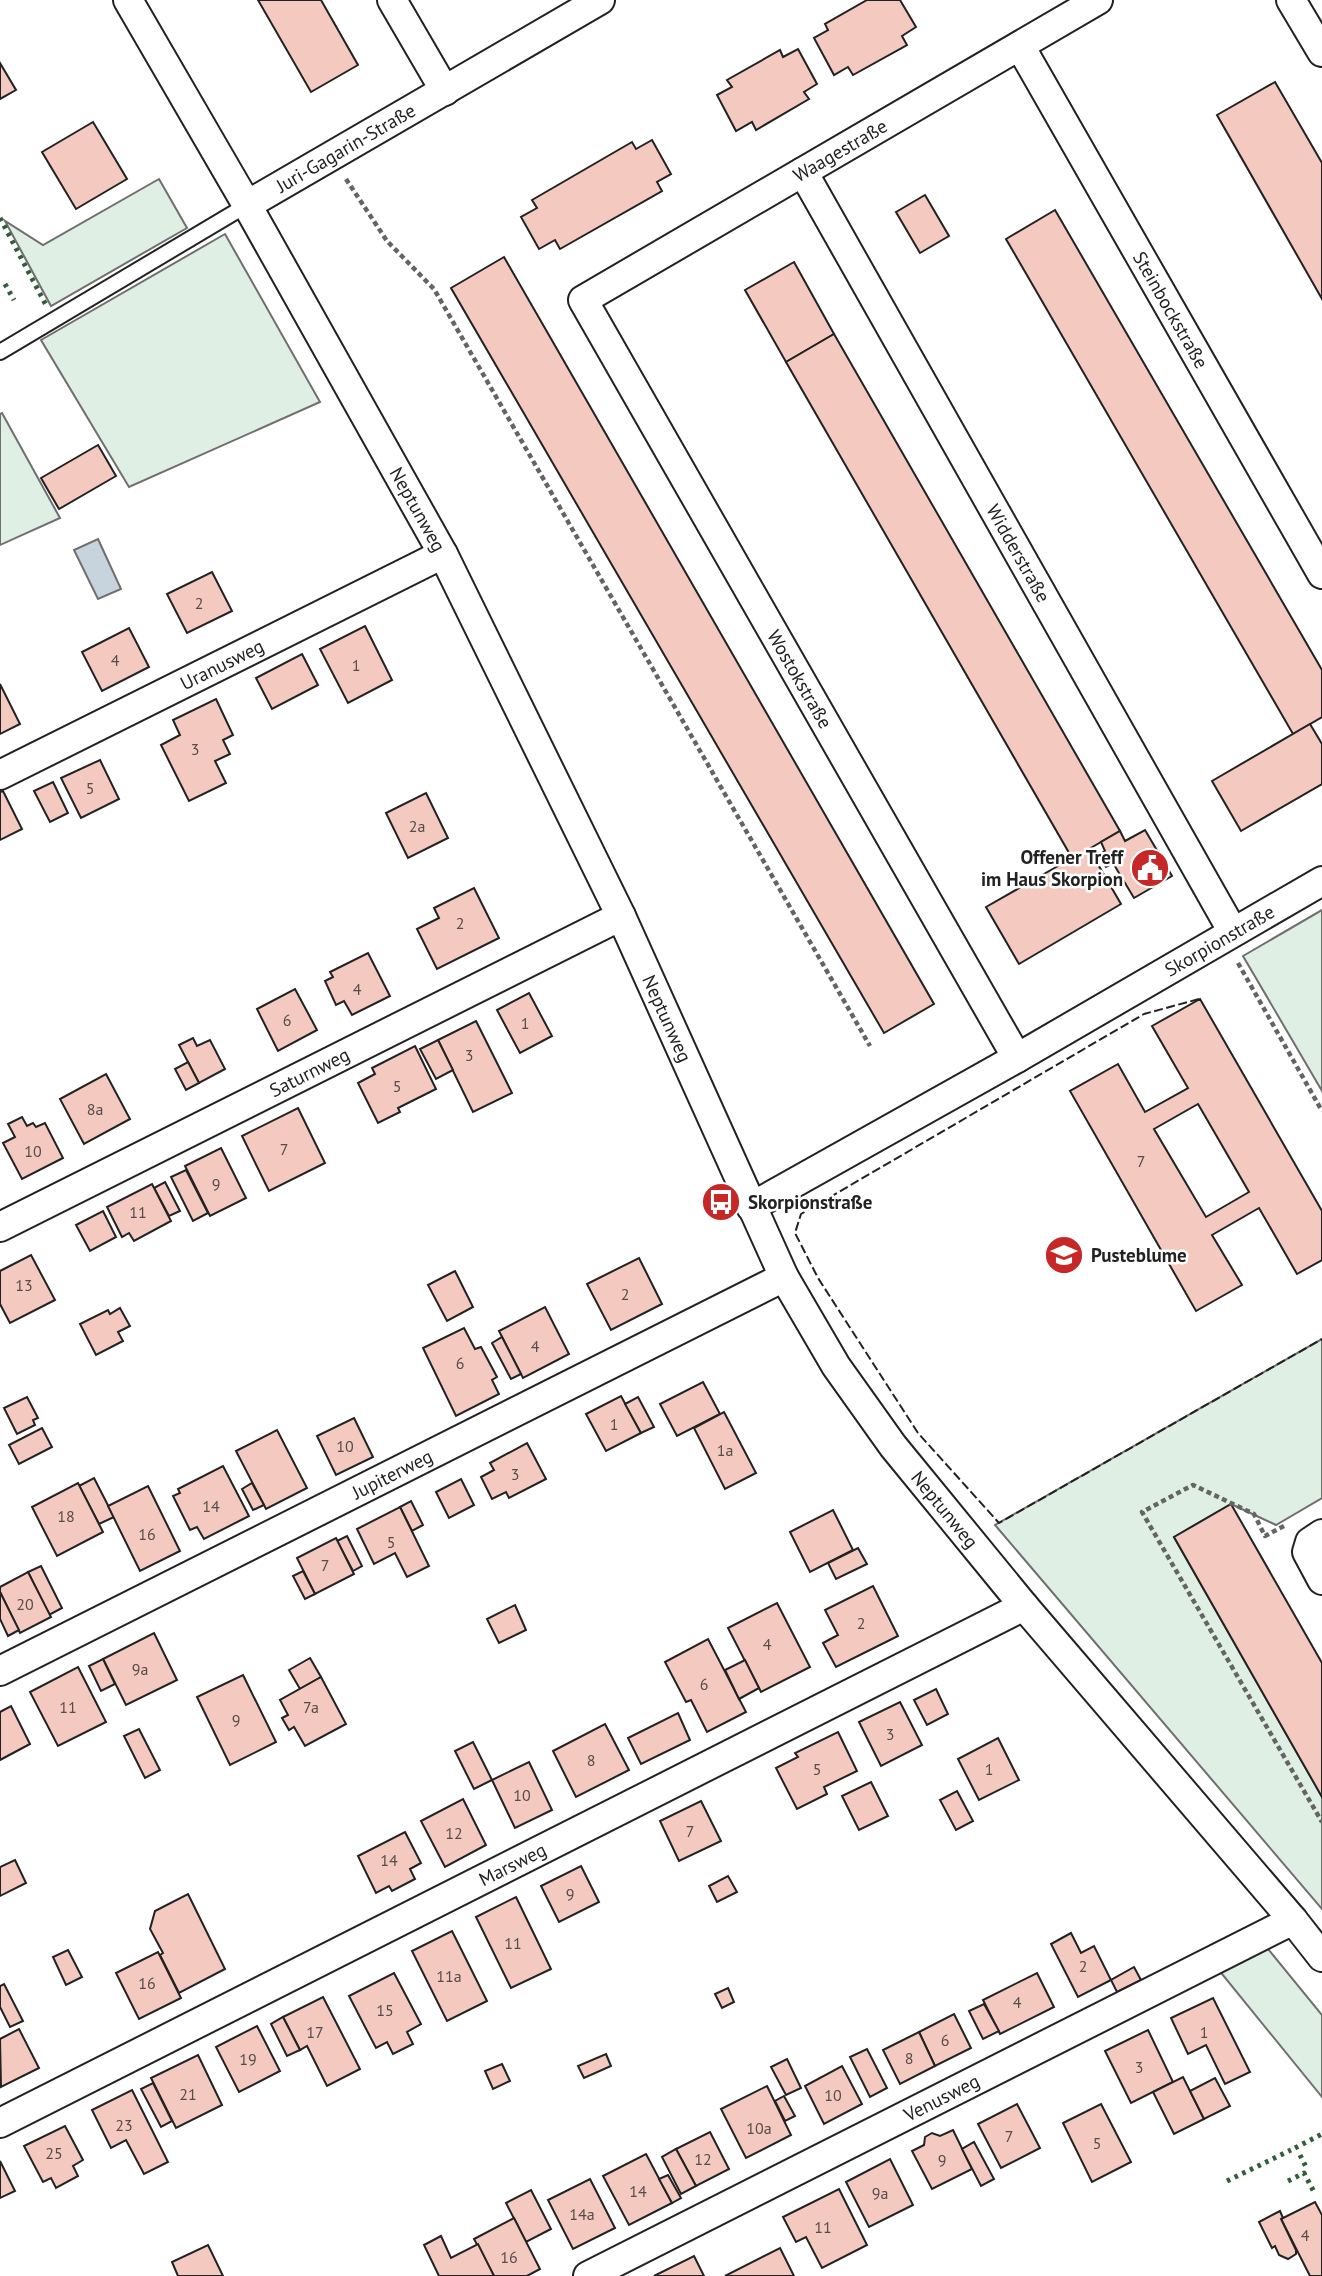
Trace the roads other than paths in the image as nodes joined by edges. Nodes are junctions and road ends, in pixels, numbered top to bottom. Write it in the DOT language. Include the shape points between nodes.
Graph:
graph roads {
  1 [pos="128,0"];
  2 [pos="392,0"];
  3 [pos="600,0"];
  4 [pos="1098,0"];
  5 [pos="1291,0"];
  6 [pos="1020,46"];
  7 [pos="1322,52"];
  8 [pos="445,91"];
  9 [pos="803,172"];
  10 [pos="247,205"];
  11 [pos="583,300"];
  12 [pos="0,352"];
  13 [pos="443,554"];
  14 [pos="1322,574"];
  15 [pos="0,775"];
  16 [pos="1322,881"];
  17 [pos="621,916"];
  18 [pos="1233,932"];
  19 [pos="1017,1058"];
  20 [pos="751,1206"];
  21 [pos="0,1227"];
  22 [pos="784,1277"];
  23 [pos="1322,1534"];
  24 [pos="1322,1580"];
  25 [pos="1024,1606"];
  26 [pos="0,1671"];
  27 [pos="1293,1920"];
  28 [pos="1322,1956"];
  29 [pos="0,2123"];
  30 [pos="588,2276"];
  1 -- 10 [label="street, Neptunweg"];
  2 -- 8 [label="street"];
  3 -- 8 [label="street, Juri-Gagarin-Straße"];
  4 -- 6 [label="street, Waagestraße"];
  5 -- 7 [label="street"];
  6 -- 9 [label="street, Waagestraße"];
  6 -- 14 [label="street, Steinbockstraße"];
  8 -- 10 [label="street, Juri-Gagarin-Straße"];
  9 -- 11 [label="street, Waagestraße"];
  9 -- 18 [label="street, Widderstraße"];
  10 -- 12 [label="lane"];
  10 -- 13 [label="street, Neptunweg"];
  11 -- 19 [label="street, Wostokstraße"];
  13 -- 15 [label="street, Uranusweg"];
  13 -- 17 [label="street, Neptunweg"];
  16 -- 18 [label="street, Skorpionstraße"];
  17 -- 20 [label="street, Neptunweg"];
  17 -- 21 [label="street, Saturnweg"];
  18 -- 19 [label="street, Skorpionstraße"];
  19 -- 20 [label="street, Skorpionstraße"];
  20 -- 22 [label="street, Neptunweg"];
  22 -- 25 [label="street, Neptunweg" via="836,1366 893,1446"];
  22 -- 26 [label="street, Jupiterweg"];
  23 -- 24 [label="street" via="1307,1549"];
  25 -- 27 [label="street, Neptunweg"];
  25 -- 29 [label="street, Marsweg"];
  27 -- 28 [label="street, Neptunweg"];
  27 -- 30 [label="street, Venusweg"];
}
